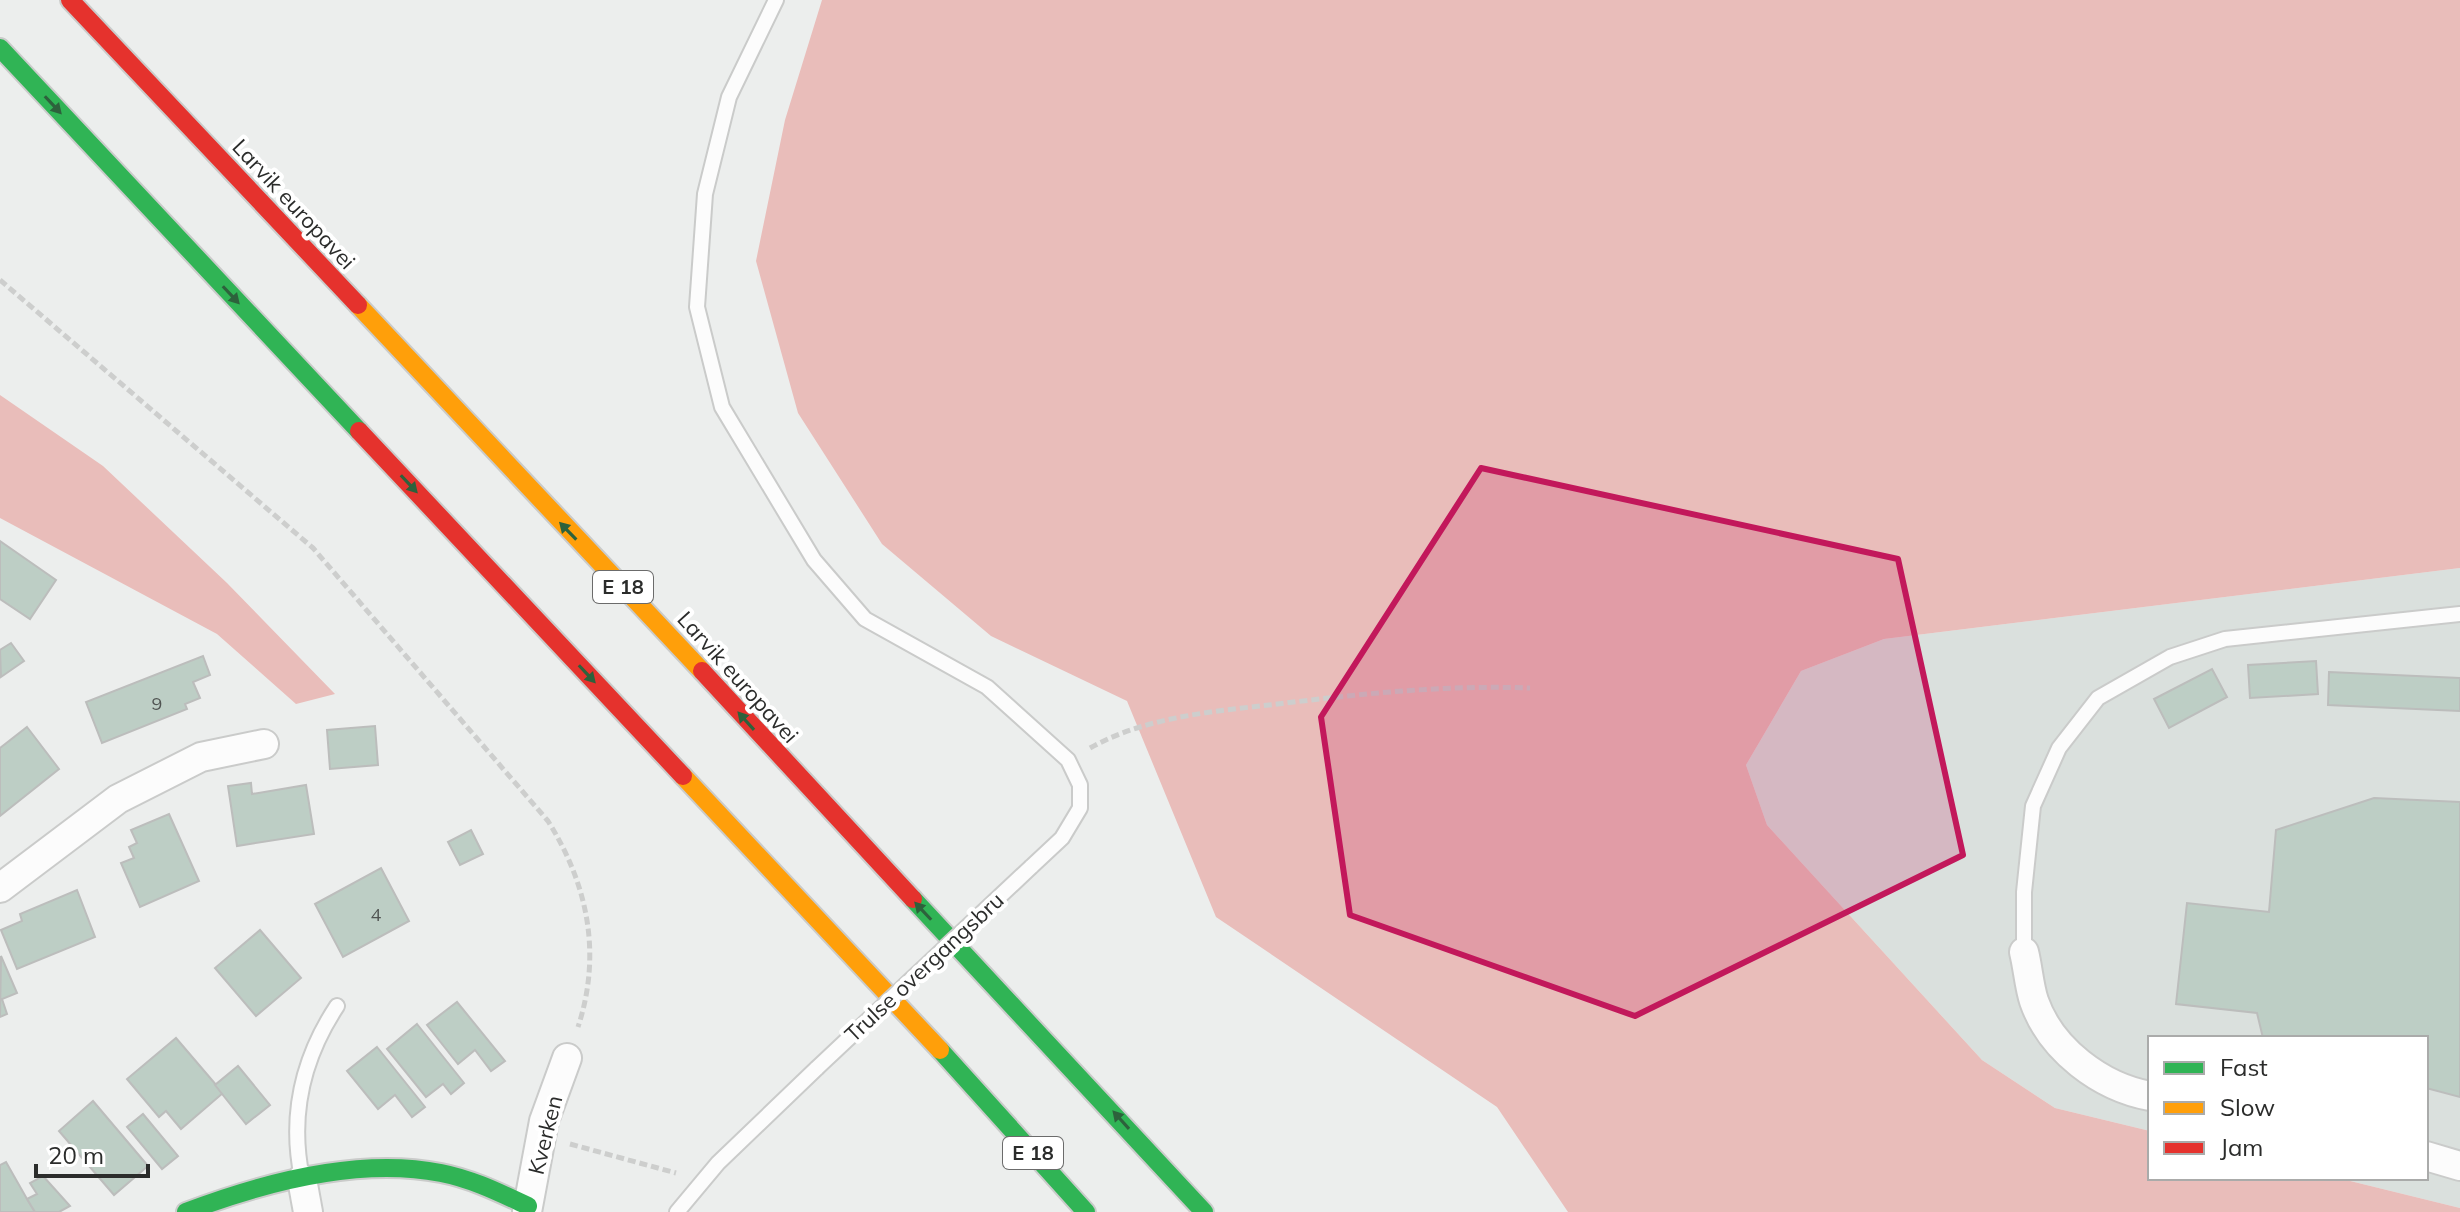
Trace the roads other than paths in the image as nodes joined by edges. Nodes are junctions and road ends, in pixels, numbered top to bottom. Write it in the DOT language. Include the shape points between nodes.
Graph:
graph roads {
  1 [pos="70,0"];
  2 [pos="776,0"];
  3 [pos="0,48"];
  4 [pos="2460,614"];
  5 [pos="264,744"];
  6 [pos="0,888"];
  7 [pos="2024,952"];
  8 [pos="337,1006"];
  9 [pos="567,1058"];
  10 [pos="2148,1096"];
  11 [pos="2428,1157"];
  12 [pos="2460,1166"];
  13 [pos="302,1179"];
  14 [pos="528,1209"];
  15 [pos="186,1212"];
  16 [pos="308,1212"];
  17 [pos="677,1212"];
  18 [pos="1086,1212"];
  19 [pos="1204,1212"];
  19 -- 1 [label="main road, Larvik europavei / E 18, one-way"];
  2 -- 17 [label="lane, Trulse overgangsbru, bridge" via="729,97 705,194 697,307 722,407 814,560 865,619 987,687 1068,760 1080,785 1080,808 1062,838 817,1068 697,1185"];
  3 -- 18 [label="main road, E 18, one-way"];
  4 -- 7 [label="lane" via="2225,639 2170,657 2098,698 2059,748 2033,806"];
  5 -- 6 [label="street" via="201,757 118,799"];
  7 -- 10 [label="street" via="2034,1002 2058,1042 2093,1075"];
  8 -- 13 [label="lane" via="317,1036 296,1110"];
  9 -- 14 [label="street, Kverken" via="541,1141"];
  11 -- 12 [label="street"];
  13 -- 14 [label="main road" via="381,1168 430,1171 470,1181"];
  13 -- 15 [label="main road"];
  13 -- 16 [label="street"];
}
